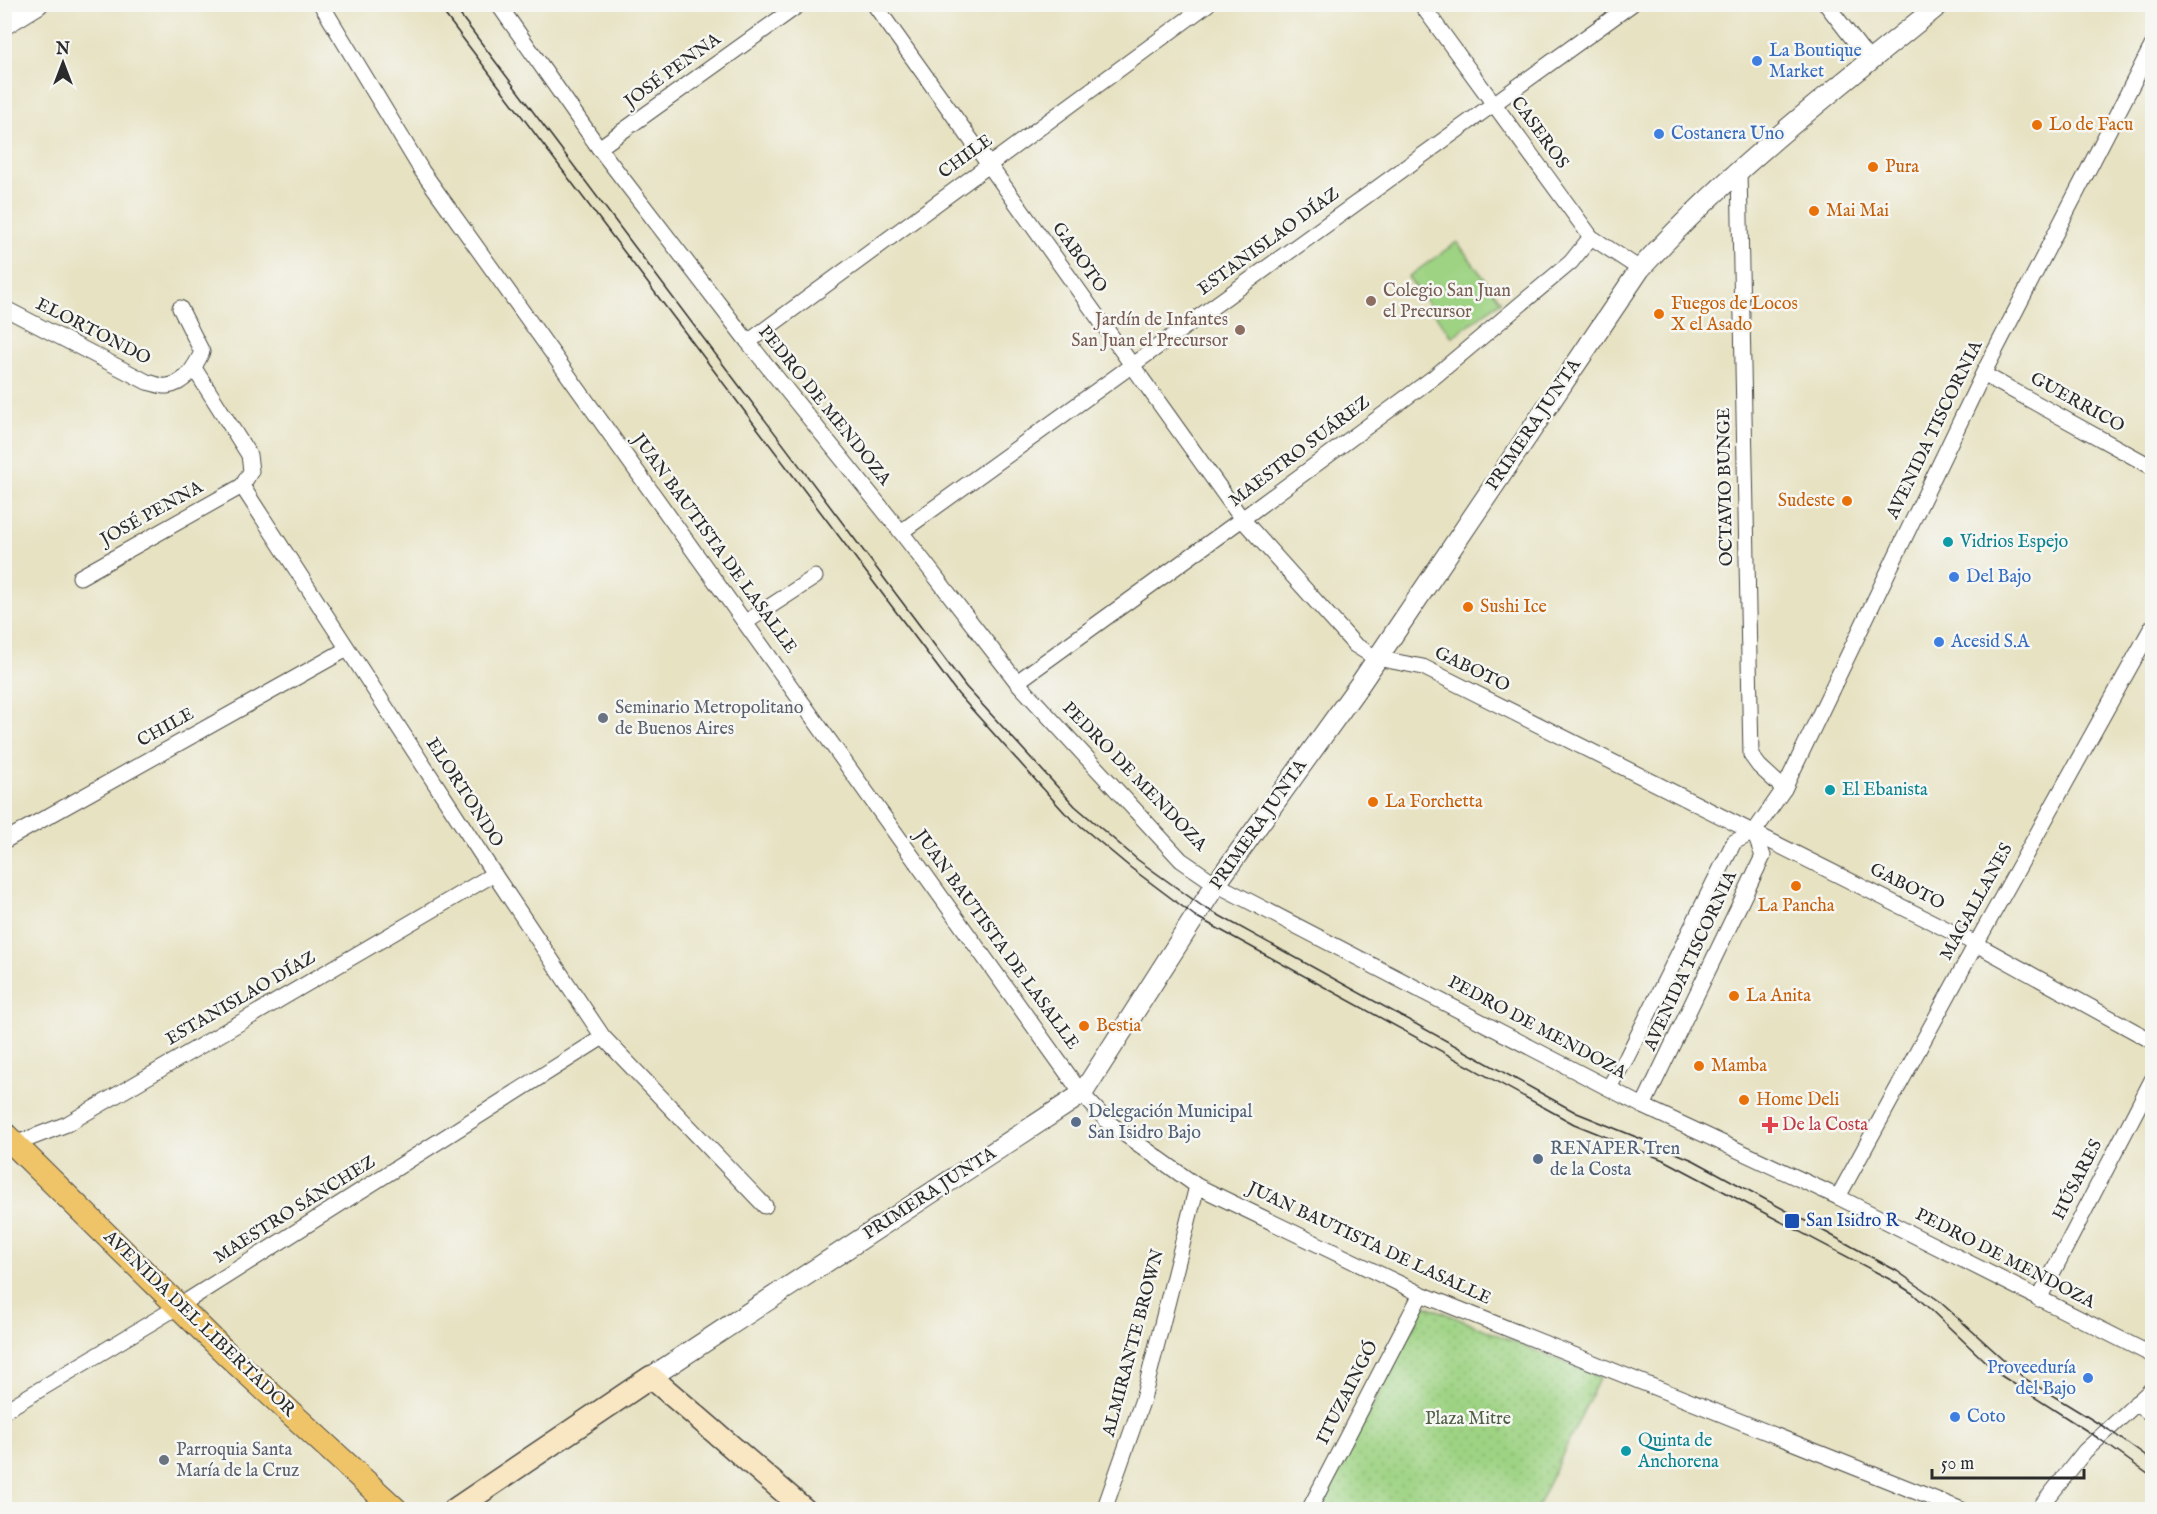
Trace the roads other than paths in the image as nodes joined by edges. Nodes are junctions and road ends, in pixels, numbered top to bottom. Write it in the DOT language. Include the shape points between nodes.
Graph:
graph roads {
  1 [pos="38,4"];
  2 [pos="321,4"];
  3 [pos="498,4"];
  4 [pos="800,4"];
  5 [pos="874,4"];
  6 [pos="1208,4"];
  7 [pos="1420,4"];
  8 [pos="1632,4"];
  9 [pos="1826,4"];
  10 [pos="1940,4"];
  11 [pos="4,25"];
  12 [pos="2152,46"];
  13 [pos="1870,62"];
  14 [pos="1494,104"];
  15 [pos="599,148"];
  16 [pos="989,165"];
  17 [pos="1739,171"];
  18 [pos="1591,237"];
  19 [pos="1640,268"];
  20 [pos="4,308"];
  21 [pos="180,308"];
  22 [pos="748,342"];
  23 [pos="1132,365"];
  24 [pos="194,368"];
  25 [pos="1983,374"];
  26 [pos="2152,467"];
  27 [pos="242,486"];
  28 [pos="1242,519"];
  29 [pos="901,532"];
  30 [pos="80,577"];
  31 [pos="814,577"];
  32 [pos="746,622"];
  33 [pos="2152,627"];
  34 [pos="347,649"];
  35 [pos="1376,658"];
  36 [pos="1017,682"];
  37 [pos="1784,789"];
  38 [pos="1754,832"];
  39 [pos="4,841"];
  40 [pos="494,874"];
  41 [pos="1216,884"];
  42 [pos="1976,944"];
  43 [pos="603,1037"];
  44 [pos="2152,1041"];
  45 [pos="2152,1080"];
  46 [pos="1609,1088"];
  47 [pos="1082,1094"];
  48 [pos="1643,1106"];
  49 [pos="8,1142"];
  50 [pos="1197,1186"];
  51 [pos="1838,1197"];
  52 [pos="765,1206"];
  53 [pos="1421,1294"];
  54 [pos="2039,1299"];
  55 [pos="179,1306"];
  56 [pos="2152,1355"];
  57 [pos="651,1377"];
  58 [pos="2152,1389"];
  59 [pos="2136,1404"];
  60 [pos="4,1411"];
  61 [pos="2152,1415"];
  62 [pos="396,1509"];
  63 [pos="454,1509"];
  64 [pos="806,1509"];
  65 [pos="1104,1509"];
  66 [pos="1310,1509"];
  67 [pos="1962,1509"];
  68 [pos="2038,1509"];
  1 -- 11 [label="street"];
  2 -- 32 [label="street, JUAN BAUTISTA DE LASALLE" via="422,171"];
  3 -- 15 [label="street, PEDRO DE MENDOZA"];
  4 -- 15 [label="street, JOSÉ PENNA"];
  5 -- 16 [label="street, GABOTO"];
  6 -- 16 [label="street, CHILE"];
  7 -- 14 [label="street, CASEROS"];
  8 -- 14 [label="street, ESTANISLAO DÍAZ"];
  9 -- 13 [label="street"];
  10 -- 13 [label="street, PRIMERA JUNTA"];
  12 -- 25 [label="street, AVENIDA TISCORNIA"];
  13 -- 17 [label="street, PRIMERA JUNTA"];
  14 -- 18 [label="street, CASEROS"];
  14 -- 23 [label="street, ESTANISLAO DÍAZ"];
  15 -- 22 [label="street, PEDRO DE MENDOZA"];
  16 -- 22 [label="street, CHILE"];
  16 -- 23 [label="street, GABOTO"];
  17 -- 19 [label="street, PRIMERA JUNTA" via="1679,225"];
  17 -- 37 [label="street, OCTAVIO BUNGE" via="1751,755"];
  18 -- 19 [label="street, CASEROS"];
  18 -- 28 [label="street, MAESTRO SUÁREZ" via="1570,262 1434,377"];
  19 -- 35 [label="street, PRIMERA JUNTA"];
  20 -- 24 [label="street, ELORTONDO" via="147,382 166,387"];
  21 -- 24 [label="street" via="202,352"];
  22 -- 29 [label="street, PEDRO DE MENDOZA"];
  23 -- 28 [label="street, GABOTO"];
  23 -- 29 [label="street, ESTANISLAO DÍAZ"];
  24 -- 27 [label="street" via="249,456 251,471"];
  25 -- 26 [label="street, GUERRICO"];
  25 -- 37 [label="street, AVENIDA TISCORNIA"];
  27 -- 30 [label="street, JOSÉ PENNA"];
  27 -- 34 [label="street, ELORTONDO"];
  28 -- 35 [label="street, GABOTO" via="1355,645"];
  28 -- 36 [label="street, MAESTRO SUÁREZ"];
  29 -- 36 [label="street, PEDRO DE MENDOZA"];
  31 -- 32 [label="street"];
  32 -- 47 [label="street, JUAN BAUTISTA DE LASALLE"];
  33 -- 42 [label="street, MAGALLANES"];
  34 -- 39 [label="street, CHILE"];
  34 -- 40 [label="street, ELORTONDO"];
  35 -- 38 [label="street, GABOTO" via="1423,667"];
  35 -- 41 [label="street, PRIMERA JUNTA"];
  36 -- 41 [label="street, PEDRO DE MENDOZA" via="1181,860"];
  37 -- 38 [label="street, AVENIDA TISCORNIA"];
  38 -- 42 [label="street, GABOTO"];
  38 -- 46 [label="street, AVENIDA TISCORNIA" via="1734,842"];
  38 -- 48 [label="street, AVENIDA TISCORNIA" via="1763,856"];
  40 -- 43 [label="street, ELORTONDO"];
  40 -- 49 [label="street, ESTANISLAO DÍAZ" via="67,1124"];
  41 -- 46 [label="street, PEDRO DE MENDOZA"];
  41 -- 47 [label="street, PRIMERA JUNTA"];
  42 -- 44 [label="street, GABOTO"];
  42 -- 51 [label="street, MAGALLANES"];
  43 -- 52 [label="street, ELORTONDO"];
  43 -- 55 [label="street, MAESTRO SÁNCHEZ"];
  45 -- 54 [label="street, HÚSARES"];
  46 -- 48 [label="street, PEDRO DE MENDOZA"];
  47 -- 50 [label="street, JUAN BAUTISTA DE LASALLE" via="1109,1124"];
  47 -- 57 [label="street, PRIMERA JUNTA"];
  48 -- 51 [label="street, PEDRO DE MENDOZA"];
  49 -- 55 [label="main road, AVENIDA DEL LIBERTADOR"];
  50 -- 53 [label="street, JUAN BAUTISTA DE LASALLE"];
  50 -- 65 [label="street, ALMIRANTE BROWN" via="1143,1399"];
  51 -- 54 [label="street, PEDRO DE MENDOZA"];
  53 -- 66 [label="street, ITUZAINGÓ"];
  53 -- 67 [label="street, JUAN BAUTISTA DE LASALLE"];
  54 -- 56 [label="street, PEDRO DE MENDOZA"];
  55 -- 60 [label="street, MAESTRO SÁNCHEZ"];
  55 -- 62 [label="main road, AVENIDA DEL LIBERTADOR"];
  57 -- 63 [label="main road, PRIMERA JUNTA"];
  57 -- 64 [label="main road"];
  58 -- 59 [label="street"];
  59 -- 61 [label="street"];
  59 -- 68 [label="street" via="2085,1450"];
}
